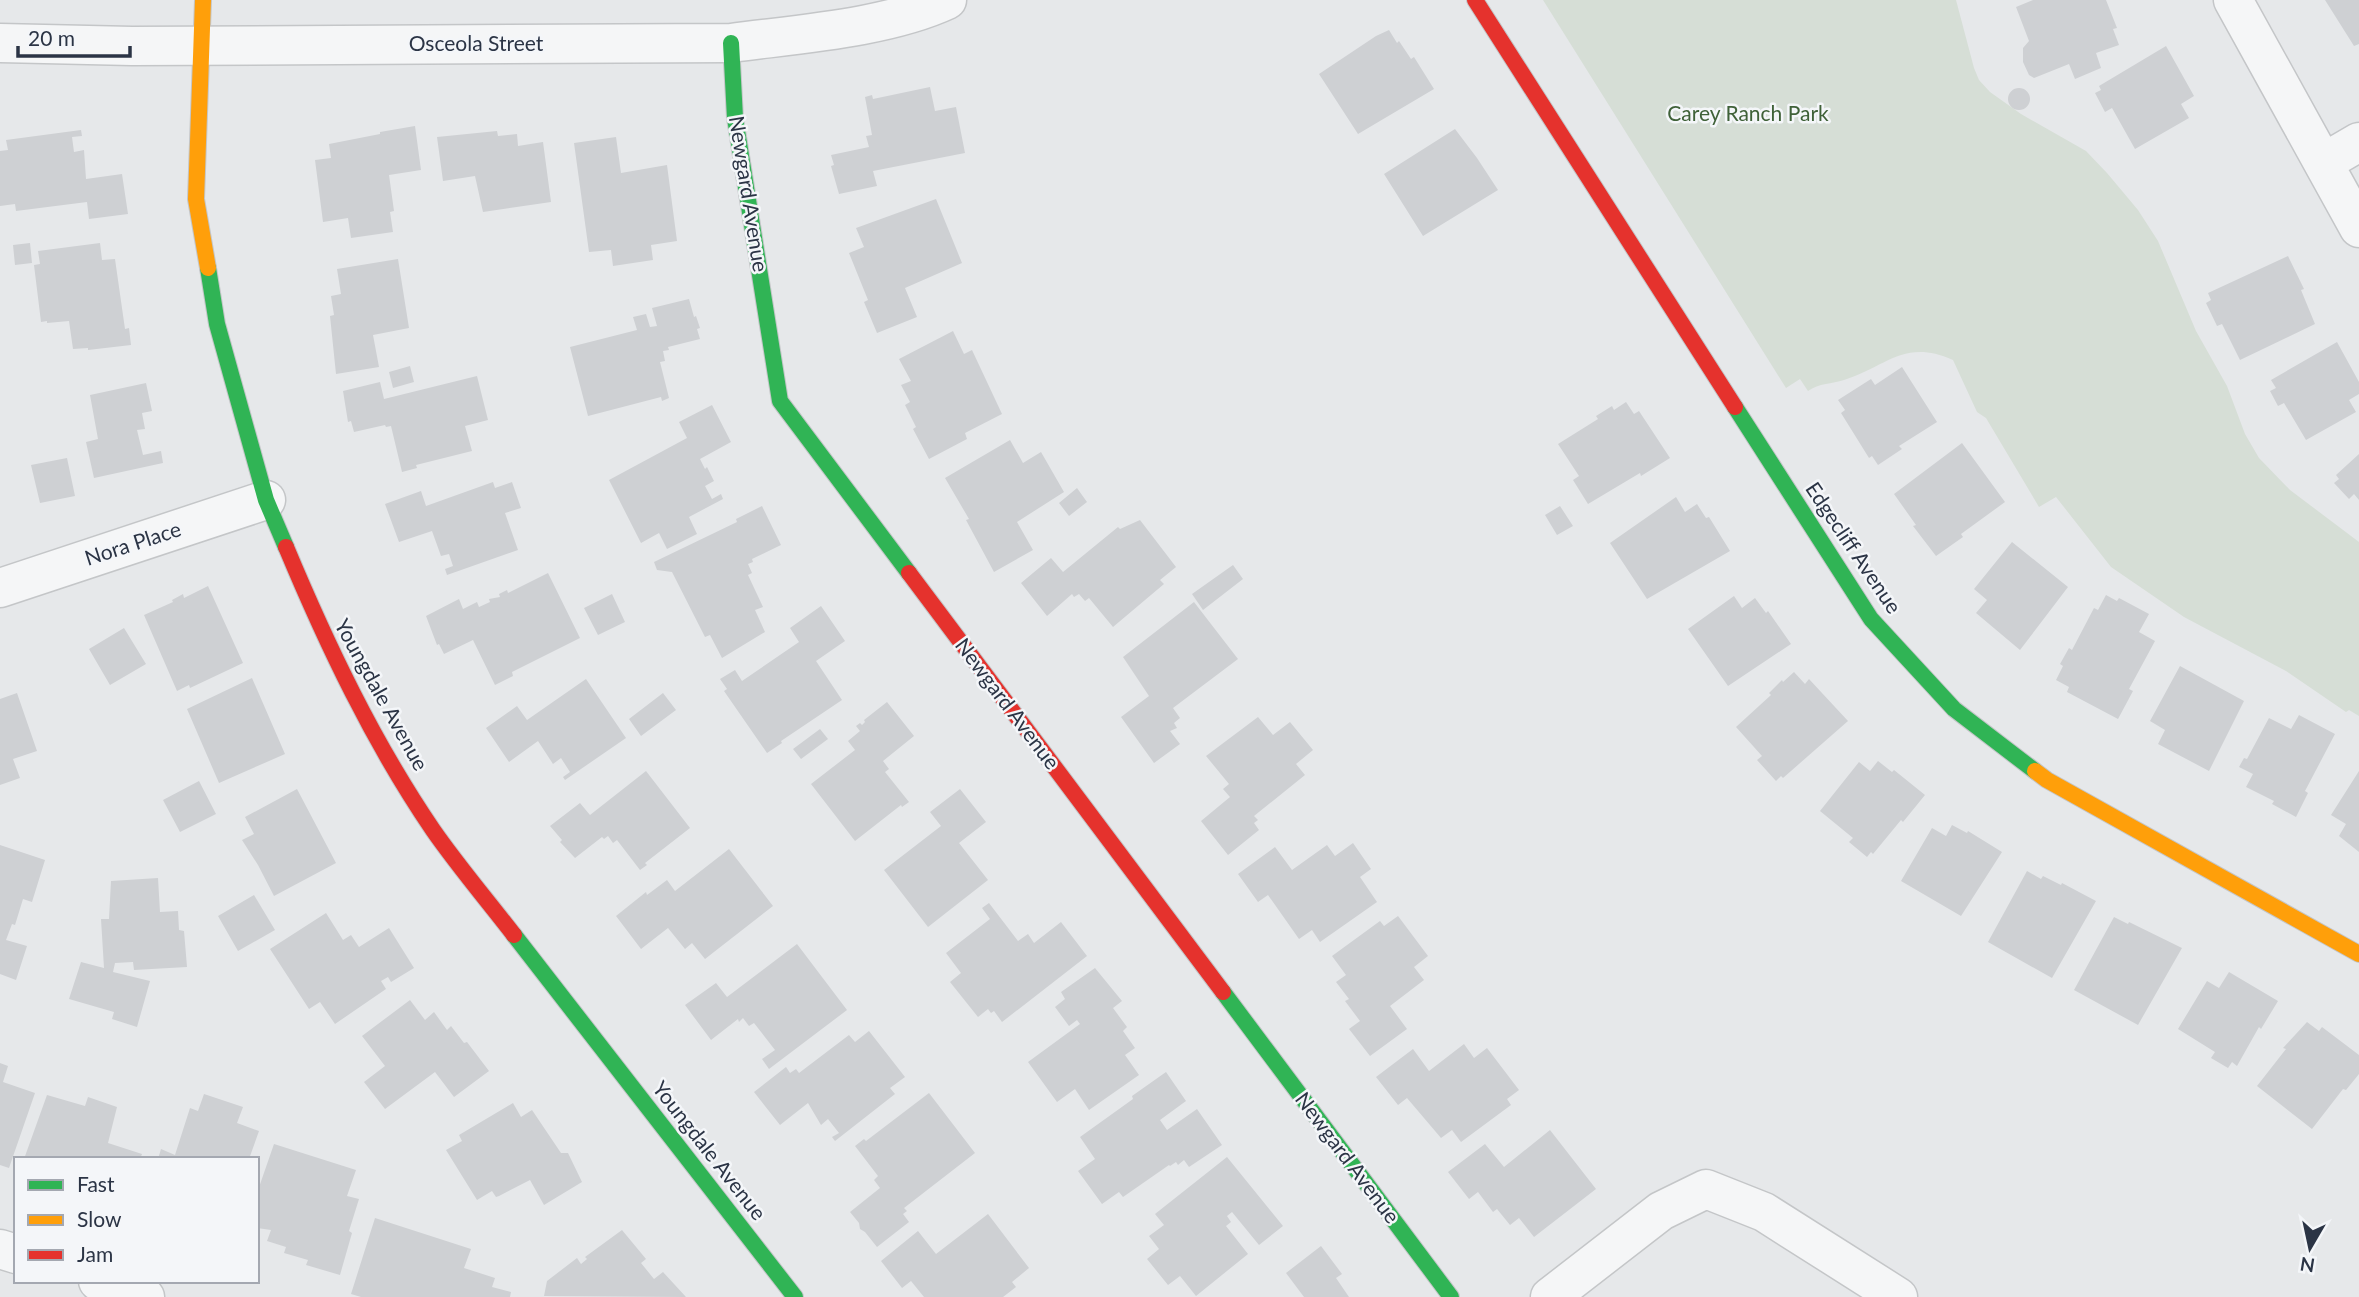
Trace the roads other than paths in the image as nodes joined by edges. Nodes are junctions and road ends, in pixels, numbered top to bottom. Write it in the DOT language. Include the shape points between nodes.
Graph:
graph roads {
  1 [pos="202,0"];
  2 [pos="947,0"];
  3 [pos="1475,0"];
  4 [pos="2233,0"];
  5 [pos="0,43"];
  6 [pos="731,43"];
  7 [pos="202,46"];
  8 [pos="2359,142"];
  9 [pos="2323,163"];
  10 [pos="2359,228"];
  11 [pos="266,500"];
  12 [pos="0,588"];
  13 [pos="2359,954"];
  14 [pos="104,1283"];
  15 [pos="145,1297"];
  16 [pos="796,1297"];
  17 [pos="1451,1297"];
  18 [pos="1550,1297"];
  19 [pos="1898,1297"];
  1 -- 7 [label="street, Youngdale Avenue"];
  2 -- 6 [label="street, Osceola Street" via="910,15"];
  3 -- 13 [label="street, Edgecliff Avenue" via="1871,619 1944,699 2047,780"];
  4 -- 9 [label="street"];
  5 -- 7 [label="street, Osceola Street"];
  6 -- 7 [label="street, Osceola Street"];
  6 -- 17 [label="street, Newgard Avenue" via="735,118 780,401"];
  7 -- 11 [label="street, Youngdale Avenue" via="197,199 217,324"];
  8 -- 9 [label="street"];
  9 -- 10 [label="street"];
  11 -- 12 [label="street, Nora Place"];
  11 -- 16 [label="street, Youngdale Avenue" via="321,630 367,721 433,830"];
  14 -- 15 [label="street"];
  18 -- 19 [label="street" via="1661,1210 1706,1189 1764,1212"];
}
